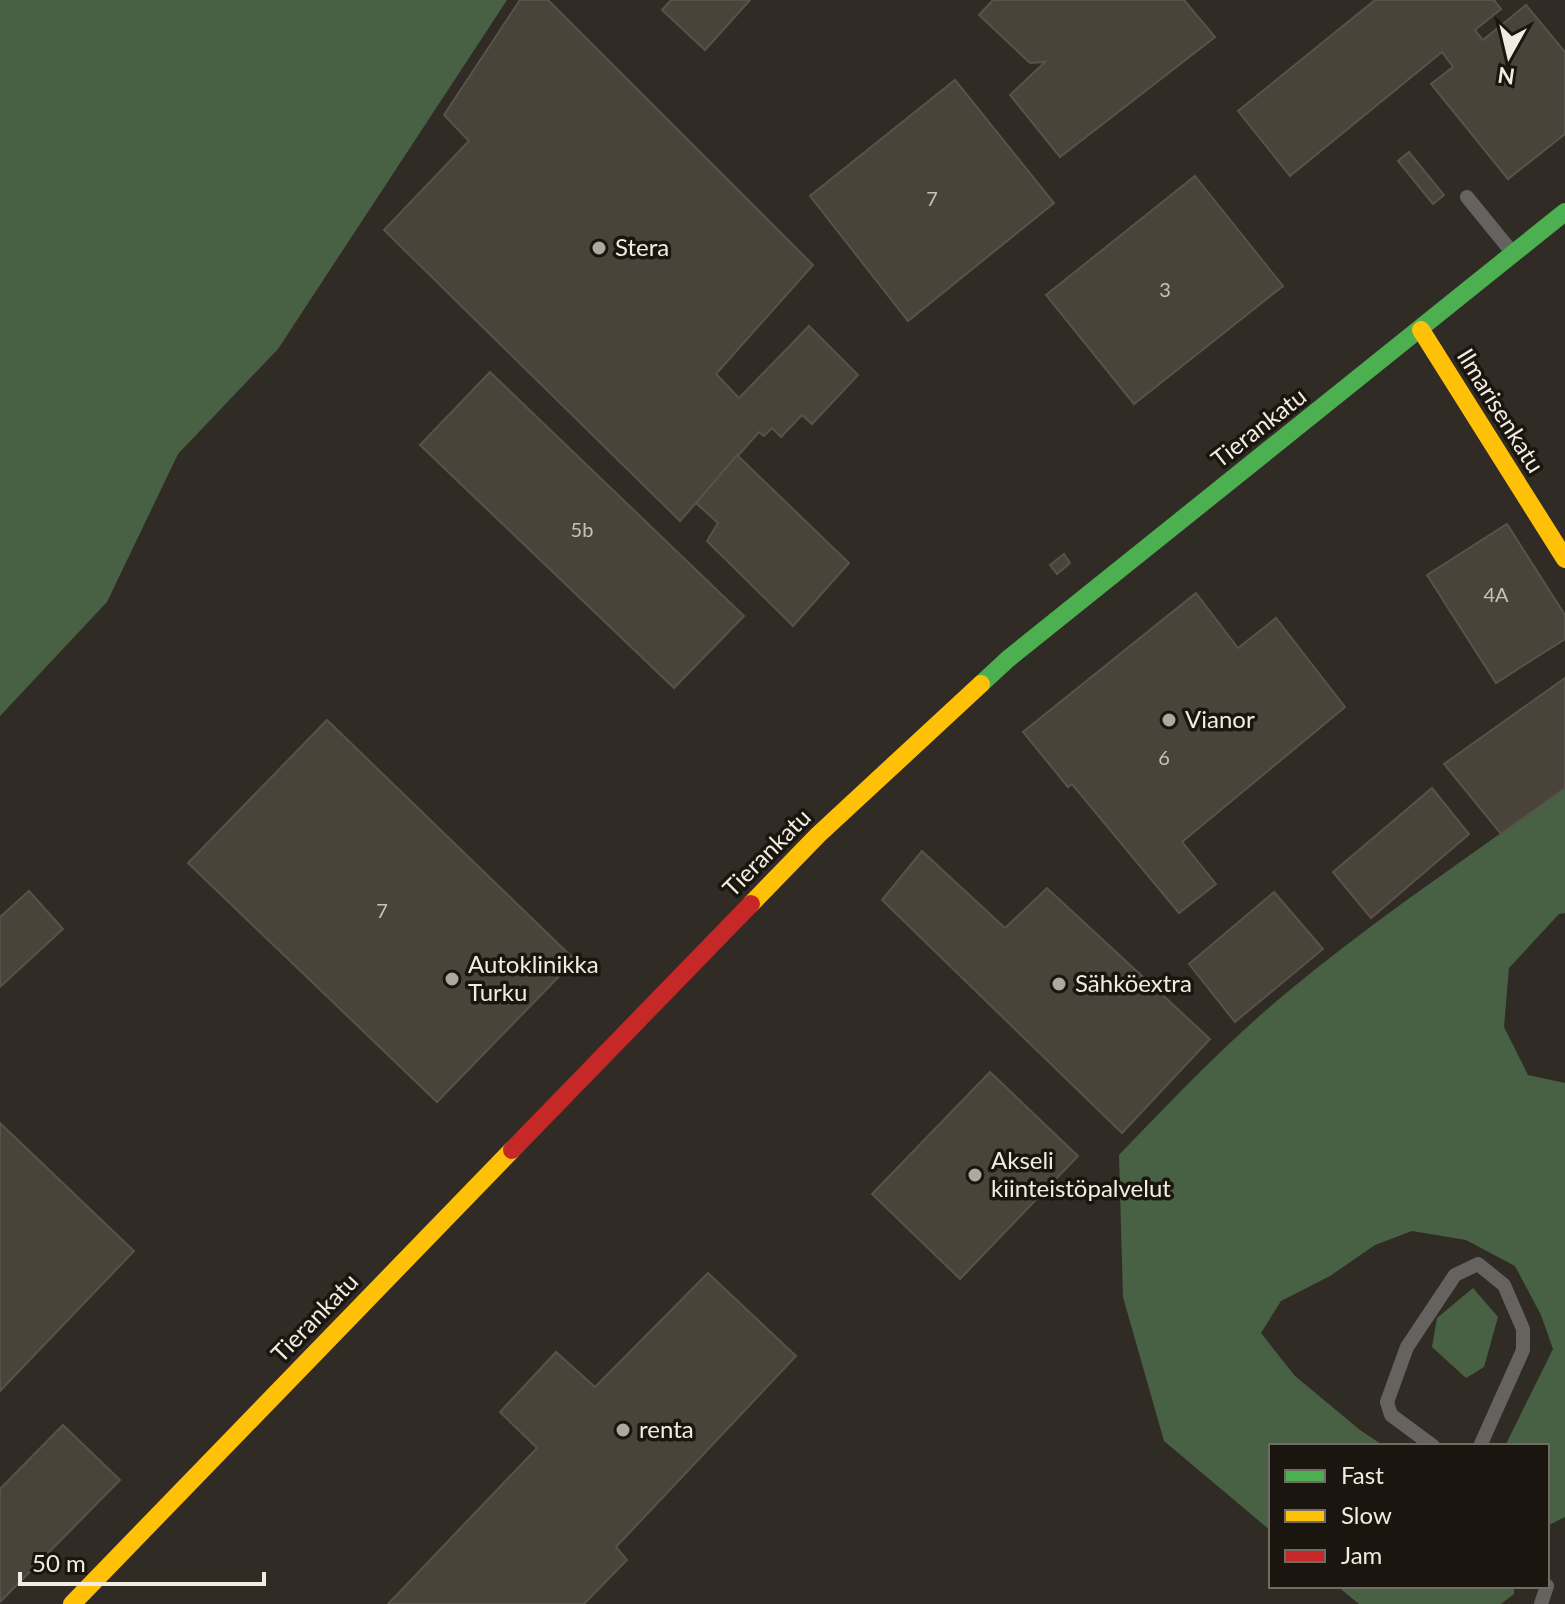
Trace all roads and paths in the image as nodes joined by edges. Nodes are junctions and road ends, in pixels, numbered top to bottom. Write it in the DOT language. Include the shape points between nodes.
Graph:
graph roads {
  1 [pos="1467,197"];
  2 [pos="1565,212"];
  3 [pos="1513,255"];
  4 [pos="1421,330"];
  5 [pos="1565,559"];
  6 [pos="1430,1444"];
  7 [pos="1481,1444"];
  8 [pos="72,1604"];
  1 -- 3 [label="lane"];
  2 -- 3 [label="street, Tierankatu"];
  3 -- 4 [label="street, Tierankatu"];
  4 -- 5 [label="street, Ilmarisenkatu"];
  4 -- 8 [label="street, Tierankatu" via="1008,659 818,835"];
  6 -- 7 [label="lane" via="1391,1415 1387,1402 1407,1347 1455,1275 1478,1264 1504,1285 1523,1329 1523,1350"];
}
